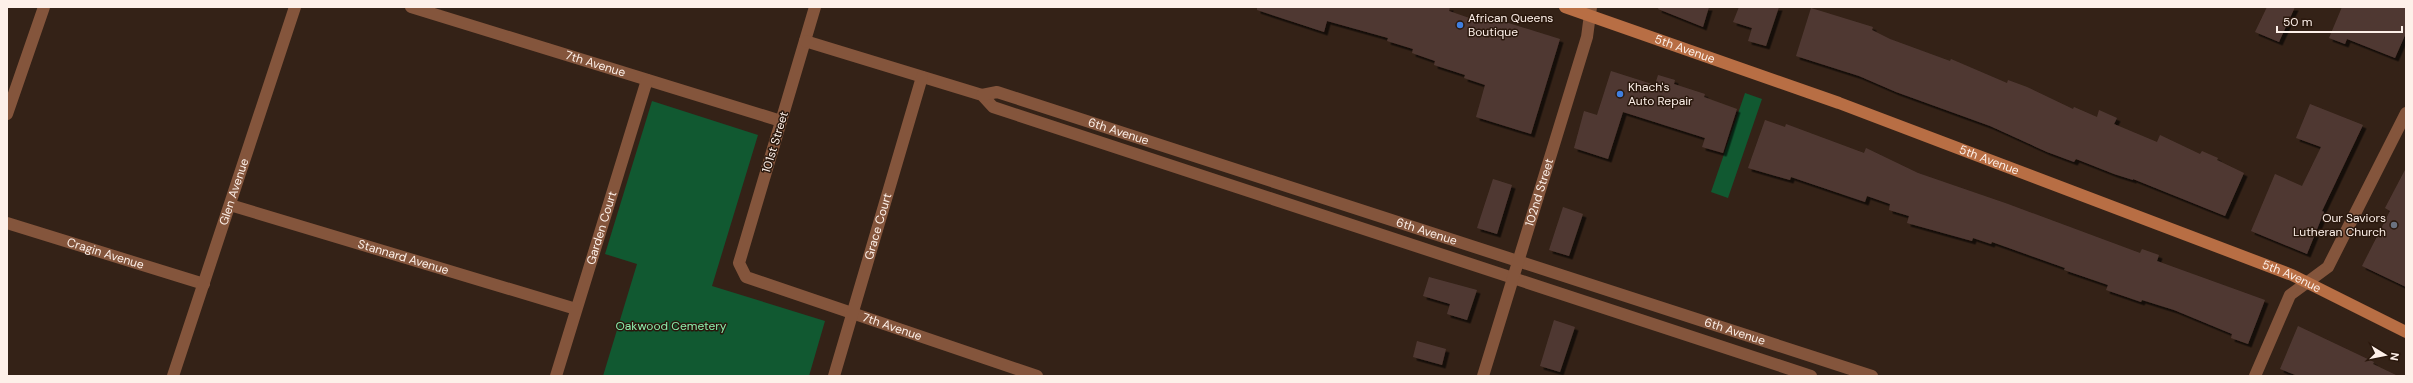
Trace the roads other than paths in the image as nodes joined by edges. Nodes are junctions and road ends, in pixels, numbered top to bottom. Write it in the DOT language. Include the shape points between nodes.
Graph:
graph roads {
  1 [pos="44,7"];
  2 [pos="295,7"];
  3 [pos="411,7"];
  4 [pos="815,7"];
  5 [pos="1565,7"];
  6 [pos="1591,11"];
  7 [pos="805,41"];
  8 [pos="922,77"];
  9 [pos="647,80"];
  10 [pos="982,95"];
  11 [pos="2406,113"];
  12 [pos="7,114"];
  13 [pos="781,121"];
  14 [pos="230,205"];
  15 [pos="7,223"];
  16 [pos="1518,262"];
  17 [pos="746,277"];
  18 [pos="1514,277"];
  19 [pos="2308,282"];
  20 [pos="204,284"];
  21 [pos="576,309"];
  22 [pos="853,311"];
  23 [pos="2406,332"];
  24 [pos="173,376"];
  25 [pos="556,376"];
  26 [pos="834,376"];
  27 [pos="1038,376"];
  28 [pos="1483,376"];
  29 [pos="1811,376"];
  30 [pos="1872,376"];
  31 [pos="2255,376"];
  1 -- 12 [label="street"];
  2 -- 14 [label="street, Glen Avenue"];
  3 -- 9 [label="street, 7th Avenue"];
  4 -- 7 [label="street, 101st Street"];
  5 -- 6 [label="street, 5th Avenue"];
  6 -- 16 [label="street, 102nd Street" via="1587,37"];
  6 -- 19 [label="street, 5th Avenue"];
  7 -- 8 [label="street, 6th Avenue"];
  7 -- 13 [label="street, 101st Street"];
  8 -- 10 [label="street, 6th Avenue"];
  8 -- 22 [label="street, Grace Court"];
  9 -- 13 [label="street, 7th Avenue"];
  9 -- 21 [label="street, Garden Court"];
  10 -- 16 [label="street, 6th Avenue" via="997,92"];
  10 -- 18 [label="street, 6th Avenue" via="993,107"];
  11 -- 19 [label="street" via="2328,268"];
  13 -- 17 [label="street, 101st Street" via="739,262"];
  14 -- 20 [label="street, Glen Avenue"];
  14 -- 21 [label="street, Stannard Avenue"];
  15 -- 20 [label="street, Cragin Avenue"];
  16 -- 18 [label="street, 102nd Street"];
  16 -- 30 [label="street, 6th Avenue"];
  17 -- 22 [label="street, 7th Avenue"];
  18 -- 28 [label="street, 102nd Street"];
  18 -- 29 [label="street, 6th Avenue"];
  19 -- 23 [label="street, 5th Avenue"];
  19 -- 31 [label="street" via="2290,295"];
  20 -- 24 [label="street, Glen Avenue"];
  21 -- 25 [label="street, Garden Court"];
  22 -- 26 [label="street, Grace Court"];
  22 -- 27 [label="street, 7th Avenue"];
}
